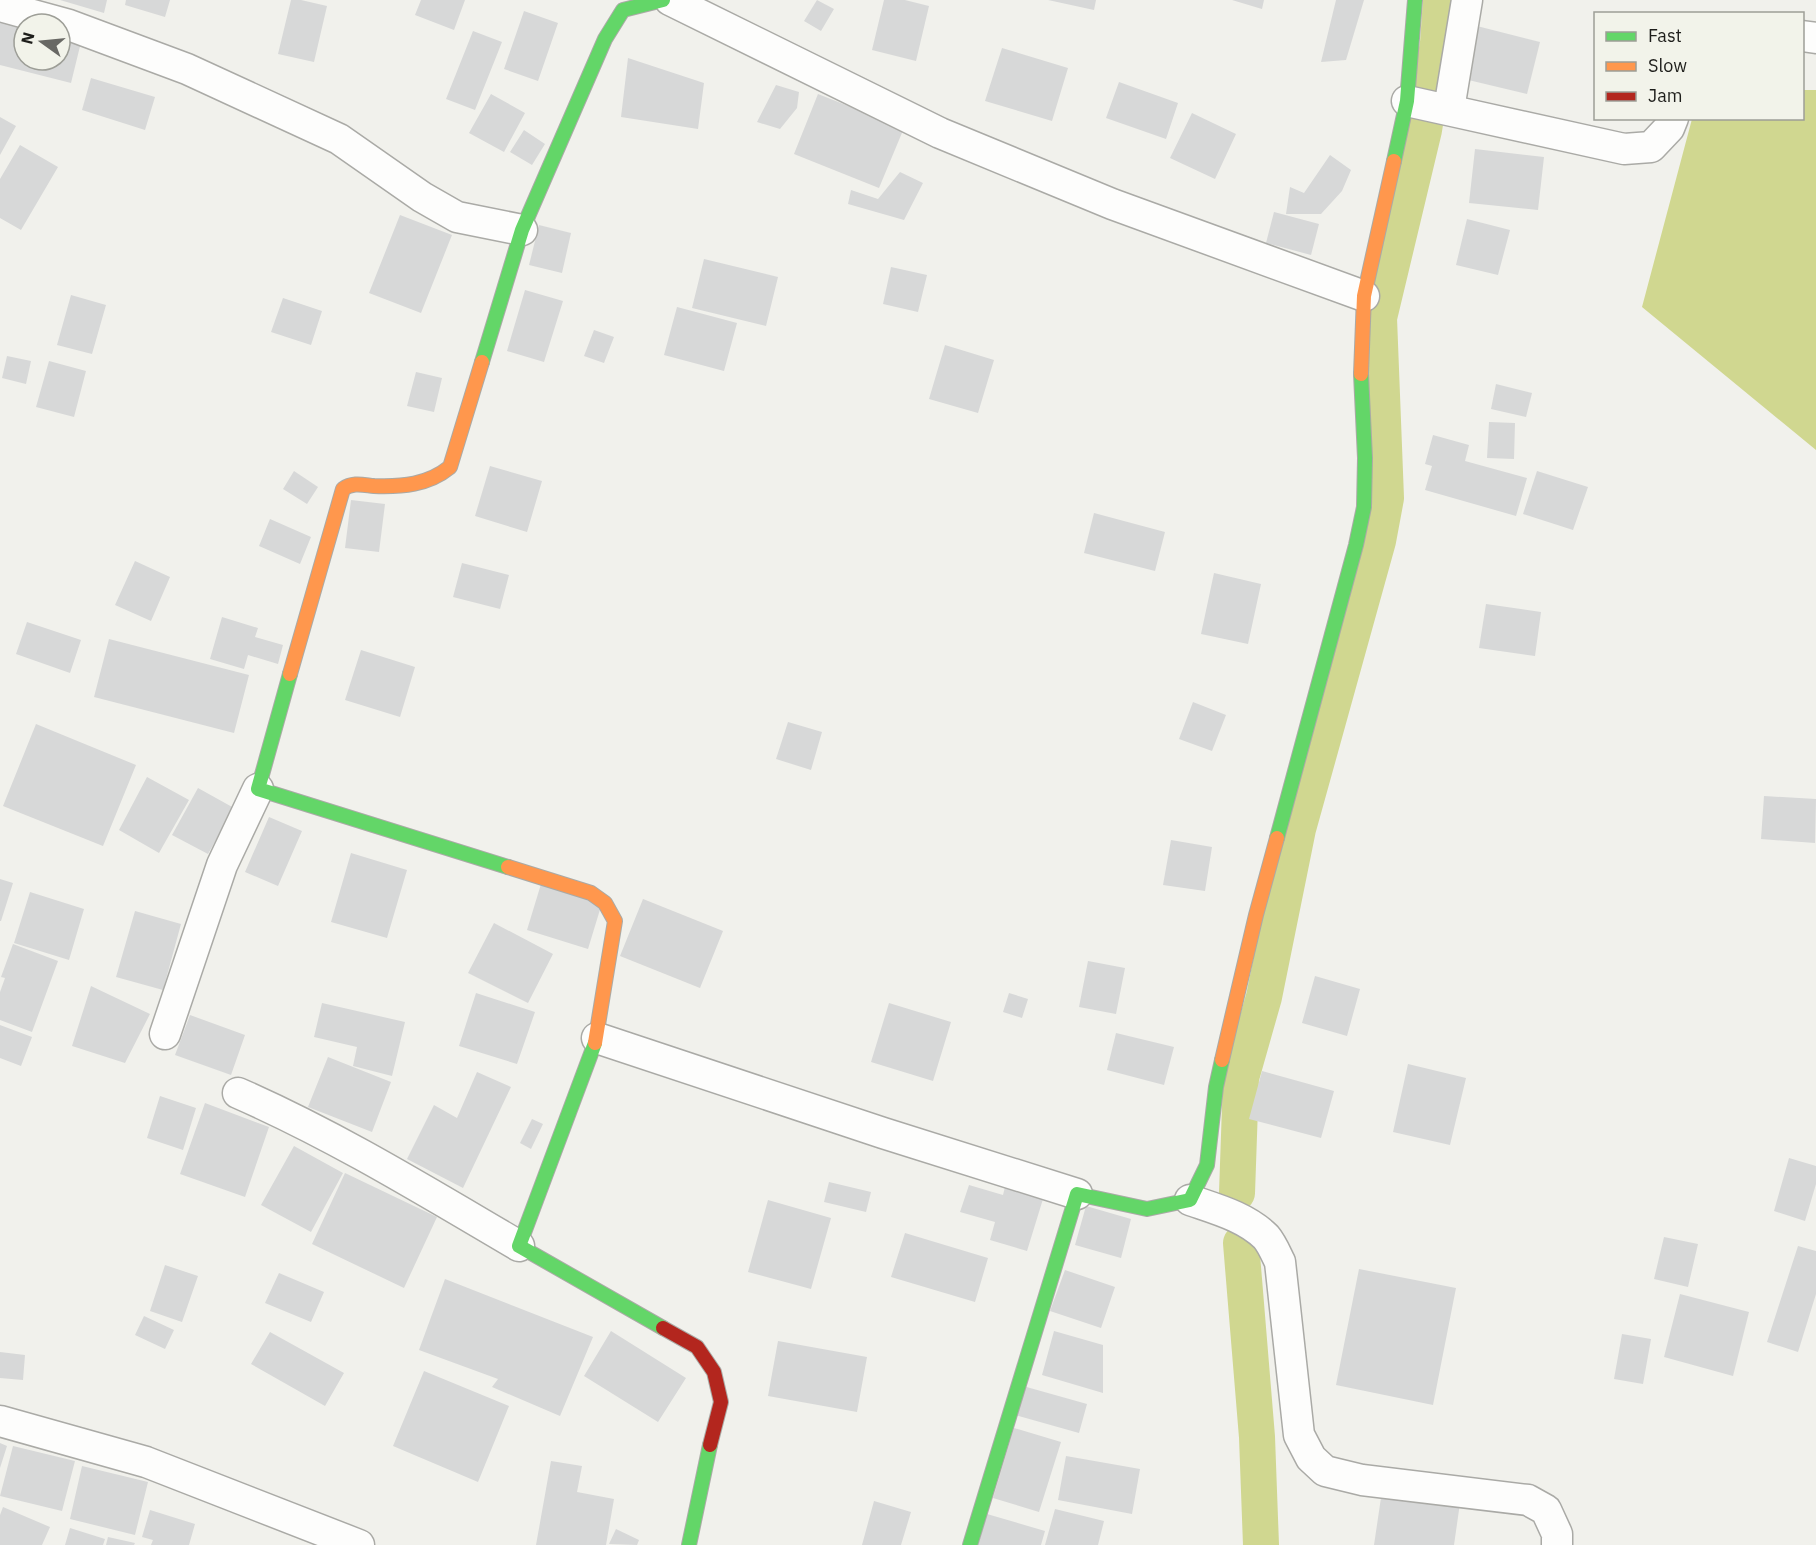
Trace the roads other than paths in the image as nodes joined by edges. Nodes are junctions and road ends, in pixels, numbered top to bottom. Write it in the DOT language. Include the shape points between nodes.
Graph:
graph roads {
  1 [pos="663,0"];
  2 [pos="670,0"];
  3 [pos="1415,0"];
  4 [pos="1467,0"];
  5 [pos="0,6"];
  6 [pos="1411,103"];
  7 [pos="1449,109"];
  8 [pos="1672,120"];
  9 [pos="522,230"];
  10 [pos="1364,296"];
  11 [pos="258,789"];
  12 [pos="165,1034"];
  13 [pos="597,1038"];
  14 [pos="238,1094"];
  15 [pos="1077,1194"];
  16 [pos="1190,1200"];
  17 [pos="519,1246"];
  18 [pos="0,1421"];
  19 [pos="359,1545"];
  20 [pos="689,1545"];
  21 [pos="970,1545"];
  22 [pos="1557,1545"];
  1 -- 9 [label="street" via="623,10 605,39"];
  2 -- 10 [label="street" via="949,138 1112,204"];
  3 -- 6 [label="street"];
  4 -- 7 [label="street"];
  5 -- 9 [label="street" via="69,25 187,69 339,139 457,217"];
  6 -- 7 [label="street"];
  6 -- 10 [label="street"];
  7 -- 8 [label="street" via="1624,149 1651,147"];
  9 -- 11 [label="street" via="450,466 441,476 418,483 350,484 343,489"];
  10 -- 16 [label="street" via="1364,507 1256,915 1216,1087 1207,1165"];
  11 -- 12 [label="street" via="222,865"];
  11 -- 13 [label="street" via="591,893 605,903 615,921"];
  13 -- 15 [label="street"];
  13 -- 17 [label="street"];
  14 -- 17 [label="street" via="288,1115"];
  15 -- 16 [label="street" via="1147,1209"];
  15 -- 21 [label="street"];
  16 -- 22 [label="street" via="1242,1220 1267,1238 1280,1262 1299,1435 1311,1458 1325,1471 1362,1480 1528,1500 1546,1510 1557,1534"];
  17 -- 20 [label="street" via="697,1347 714,1372 721,1402"];
  18 -- 19 [label="street" via="146,1462"];
}
